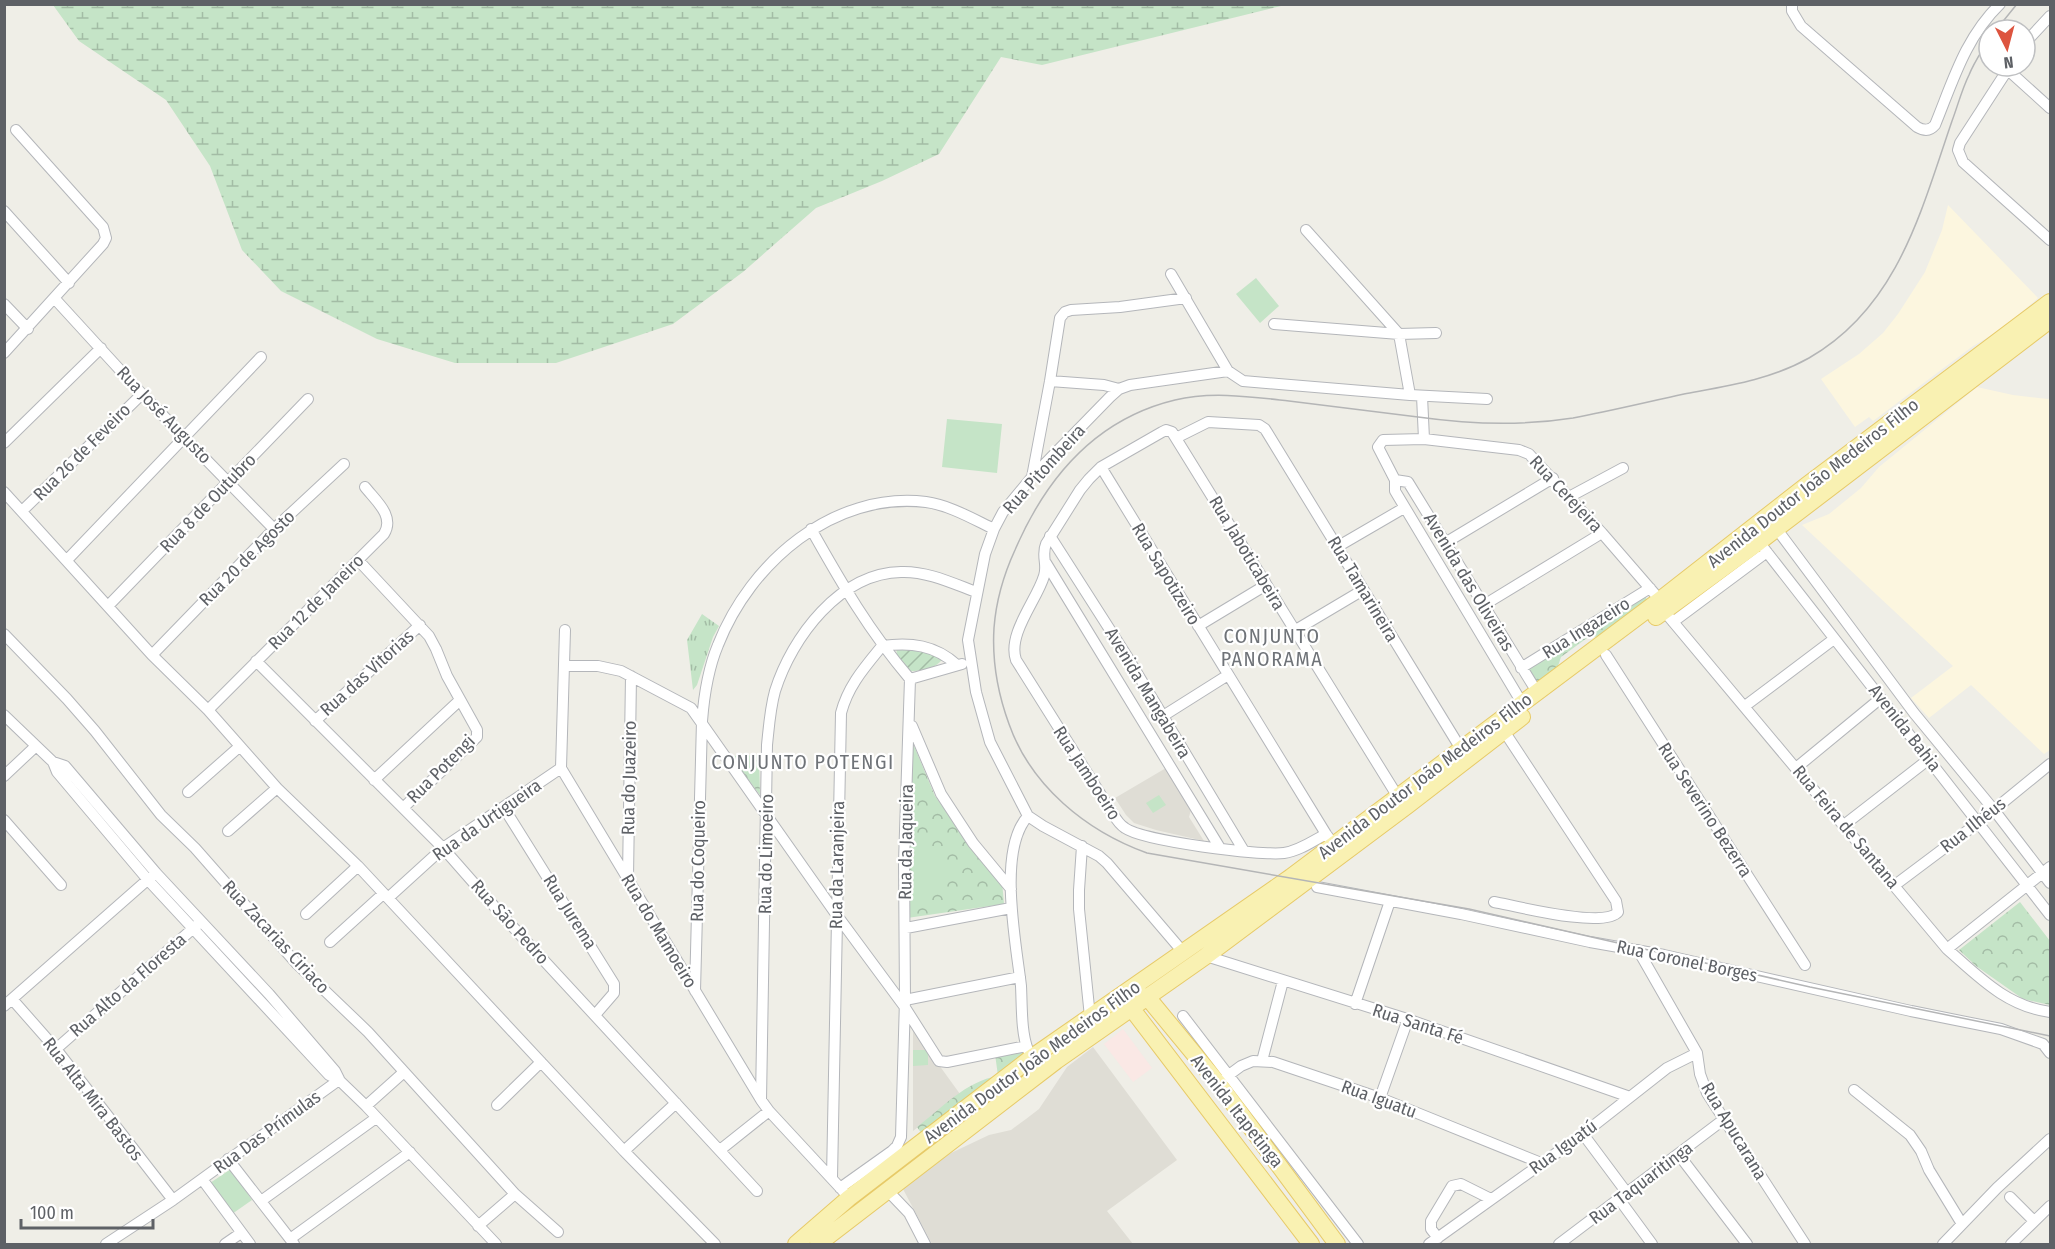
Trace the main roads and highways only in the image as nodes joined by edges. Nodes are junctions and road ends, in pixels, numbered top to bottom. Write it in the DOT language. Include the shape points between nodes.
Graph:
graph roads {
  1 [pos="2050,302"];
  2 [pos="2050,320"];
  3 [pos="1842,458"];
  4 [pos="1807,485"];
  5 [pos="1807,504"];
  6 [pos="1763,547"];
  7 [pos="1662,605"];
  8 [pos="1167,984"];
  9 [pos="1129,998"];
  10 [pos="1148,998"];
  11 [pos="1168,1024"];
  12 [pos="961,1113"];
  13 [pos="923,1162"];
  14 [pos="865,1185"];
  15 [pos="1293,1185"];
  16 [pos="1277,1198"];
  17 [pos="1305,1202"];
  18 [pos="1289,1214"];
  19 [pos="823,1241"];
  20 [pos="796,1245"];
  21 [pos="1311,1245"];
  22 [pos="1337,1245"];
  1 -- 3 [label="main road, Avenida Doutor João Medeiros Filho"];
  2 -- 5 [label="main road, Avenida Doutor João Medeiros Filho"];
  3 -- 4 [label="main road, Avenida Doutor João Medeiros Filho"];
  3 -- 5 [label="main road" via="1846,467 1812,494"];
  4 -- 6 [label="main road" via="1759,528 1757,534"];
  4 -- 7 [label="main road, Avenida Doutor João Medeiros Filho"];
  5 -- 6 [label="main road, Avenida Doutor João Medeiros Filho" via="1776,528"];
  6 -- 7 [label="main road, Avenida Doutor João Medeiros Filho"];
  7 -- 8 [label="main road, Avenida Doutor João Medeiros Filho" via="1606,655"];
  7 -- 9 [label="main road, Avenida Doutor João Medeiros Filho" via="1398,796 1330,839 1291,877 1162,967"];
  8 -- 10 [label="main road, Avenida Doutor João Medeiros Filho"];
  8 -- 11 [label="main road" via="1164,998"];
  9 -- 10 [label="main road"];
  9 -- 12 [label="main road, Avenida Doutor João Medeiros Filho" via="1029,1052"];
  9 -- 13 [label="main road, Avenida Doutor João Medeiros Filho" via="1056,1061"];
  9 -- 16 [label="main road, Avenida Itapetinga"];
  10 -- 11 [label="main road, Avenida Itapetinga"];
  11 -- 15 [label="main road, Avenida Itapetinga" via="1223,1079"];
  12 -- 13 [label="main road" via="960,1125 932,1147"];
  12 -- 14 [label="main road, Avenida Doutor João Medeiros Filho"];
  13 -- 19 [label="main road, Avenida Doutor João Medeiros Filho"];
  14 -- 19 [label="main road" via="823,1228"];
  14 -- 20 [label="main road, Avenida Doutor João Medeiros Filho" via="844,1193"];
  15 -- 16 [label="main road"];
  15 -- 17 [label="main road, Avenida Itapetinga"];
  16 -- 18 [label="main road, Avenida Itapetinga"];
  17 -- 18 [label="main road"];
  17 -- 22 [label="main road, Avenida Itapetinga"];
  18 -- 21 [label="main road, Avenida Itapetinga"];
}
